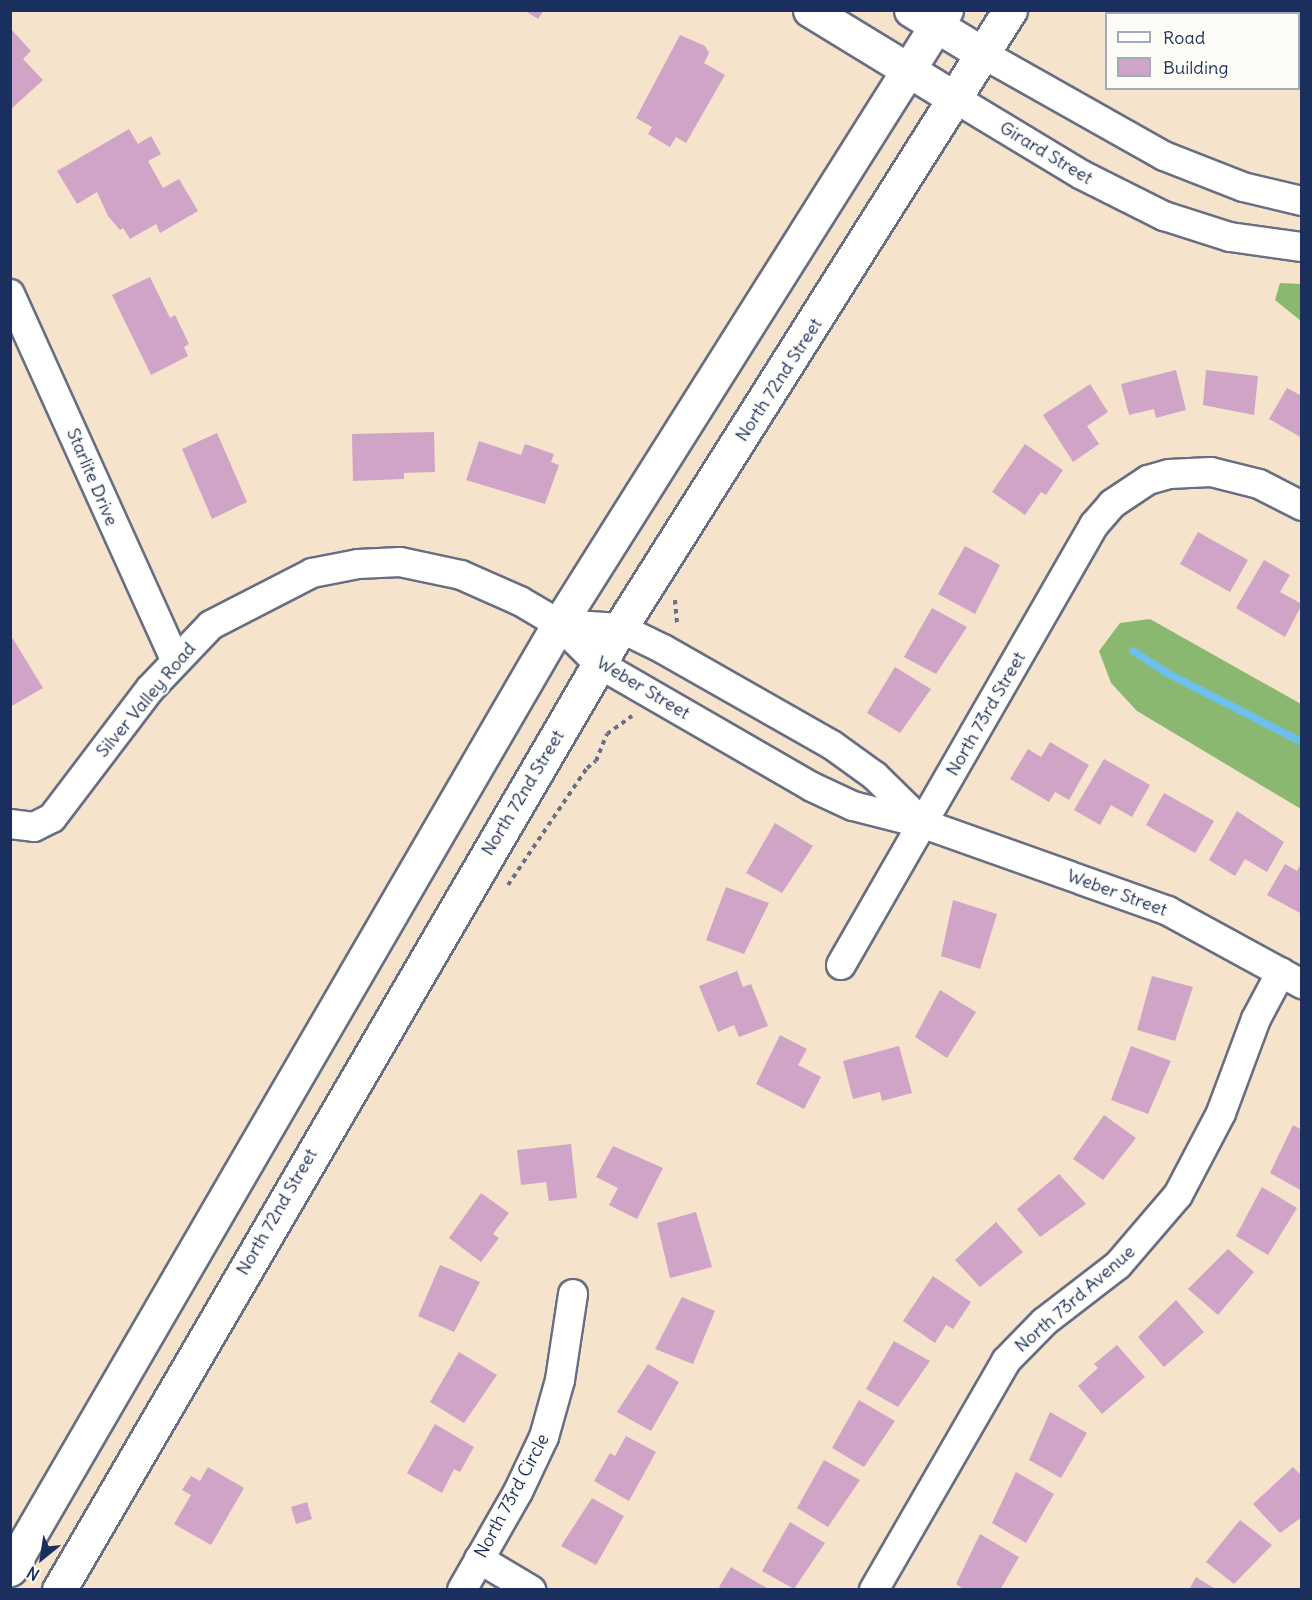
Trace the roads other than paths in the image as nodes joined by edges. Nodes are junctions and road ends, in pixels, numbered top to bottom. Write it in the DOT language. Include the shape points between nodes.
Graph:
graph roads {
  1 [pos="810,10"];
  2 [pos="1010,10"];
  3 [pos="931,16"];
  4 [pos="983,54"];
  5 [pos="909,70"];
  6 [pos="956,99"];
  7 [pos="1302,201"];
  8 [pos="1302,247"];
  9 [pos="10,294"];
  10 [pos="1302,506"];
  11 [pos="559,624"];
  12 [pos="620,628"];
  13 [pos="175,660"];
  14 [pos="599,664"];
  15 [pos="10,824"];
  16 [pos="924,824"];
  17 [pos="841,965"];
  18 [pos="1291,978"];
  19 [pos="573,1294"];
  20 [pos="479,1559"];
  21 [pos="10,1569"];
  22 [pos="59,1590"];
  23 [pos="462,1590"];
  24 [pos="531,1590"];
  25 [pos="874,1590"];
  1 -- 5 [label="main road, Girard Street"];
  2 -- 4 [label="main road, North 72nd Street"];
  3 -- 4 [label="main road"];
  3 -- 5 [label="main road"];
  4 -- 6 [label="main road, North 72nd Street"];
  4 -- 7 [label="street" via="1164,156 1243,188"];
  5 -- 6 [label="main road, Girard Street"];
  5 -- 11 [label="main road"];
  6 -- 8 [label="street, Girard Street" via="1090,180 1164,216 1230,237"];
  6 -- 12 [label="main road, North 72nd Street"];
  9 -- 13 [label="street, Starlite Drive"];
  10 -- 16 [label="street, North 73rd Street" via="1259,484 1227,475 1190,472 1148,480 1112,504 1094,525"];
  11 -- 12 [label="street, Weber Street"];
  11 -- 13 [label="street, Silver Valley Road" via="501,591 461,574 400,562 358,564 312,573 275,589 211,625"];
  11 -- 14 [label="street, Weber Street"];
  11 -- 21 [label="main road"];
  12 -- 14 [label="main road, North 72nd Street"];
  12 -- 16 [label="street, Weber Street" via="832,745 875,776"];
  13 -- 15 [label="street, Silver Valley Road" via="52,818 34,827"];
  14 -- 16 [label="street, Weber Street" via="812,787 853,806"];
  14 -- 22 [label="main road, North 72nd Street"];
  16 -- 17 [label="street, North 73rd Street"];
  16 -- 18 [label="street, Weber Street" via="1168,911"];
  18 -- 25 [label="street, North 73rd Avenue" via="1256,1019 1221,1113 1178,1195 1118,1265 1044,1322 1006,1361"];
  19 -- 20 [label="street, North 73rd Circle" via="552,1415 518,1492"];
  20 -- 23 [label="street, North 73rd Circle"];
  20 -- 24 [label="street"];
}
